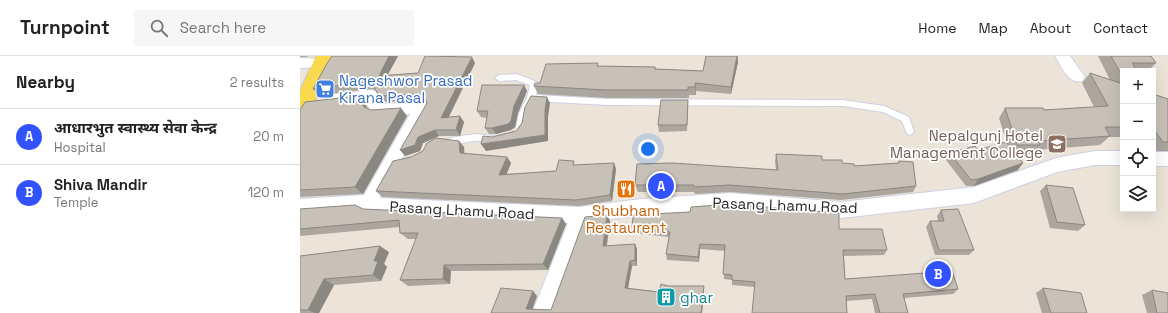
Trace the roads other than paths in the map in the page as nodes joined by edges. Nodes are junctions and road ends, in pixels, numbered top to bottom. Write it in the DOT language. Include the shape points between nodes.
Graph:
graph roads {
  1 [pos="1062,56"];
  2 [pos="324,60"];
  3 [pos="300,63"];
  4 [pos="499,78"];
  5 [pos="1077,78"];
  6 [pos="531,98"];
  7 [pos="302,108"];
  8 [pos="910,132"];
  9 [pos="440,140"];
  10 [pos="1120,158"];
  11 [pos="1156,159"];
  12 [pos="1168,159"];
  13 [pos="369,202"];
  14 [pos="300,207"];
  15 [pos="579,215"];
  16 [pos="543,313"];
  1 -- 5 [label="street"];
  2 -- 3 [label="street"];
  2 -- 7 [label="main road"];
  4 -- 6 [label="lane" via="516,77 534,84"];
  6 -- 8 [label="lane" via="608,102 843,103 884,109 906,119"];
  6 -- 9 [label="lane" via="523,112 520,129 515,134 496,139 476,137 458,141"];
  7 -- 13 [label="street" via="371,96 378,110 422,108 397,162"];
  10 -- 15 [label="street, Pasang Lhamu Road" via="1095,158 1056,165 974,195 849,209 730,201 641,207"];
  11 -- 12 [label="street"];
  13 -- 14 [label="street, Pasang Lhamu Road"];
  13 -- 15 [label="street, Pasang Lhamu Road" via="371,206"];
  15 -- 16 [label="street"];
}
